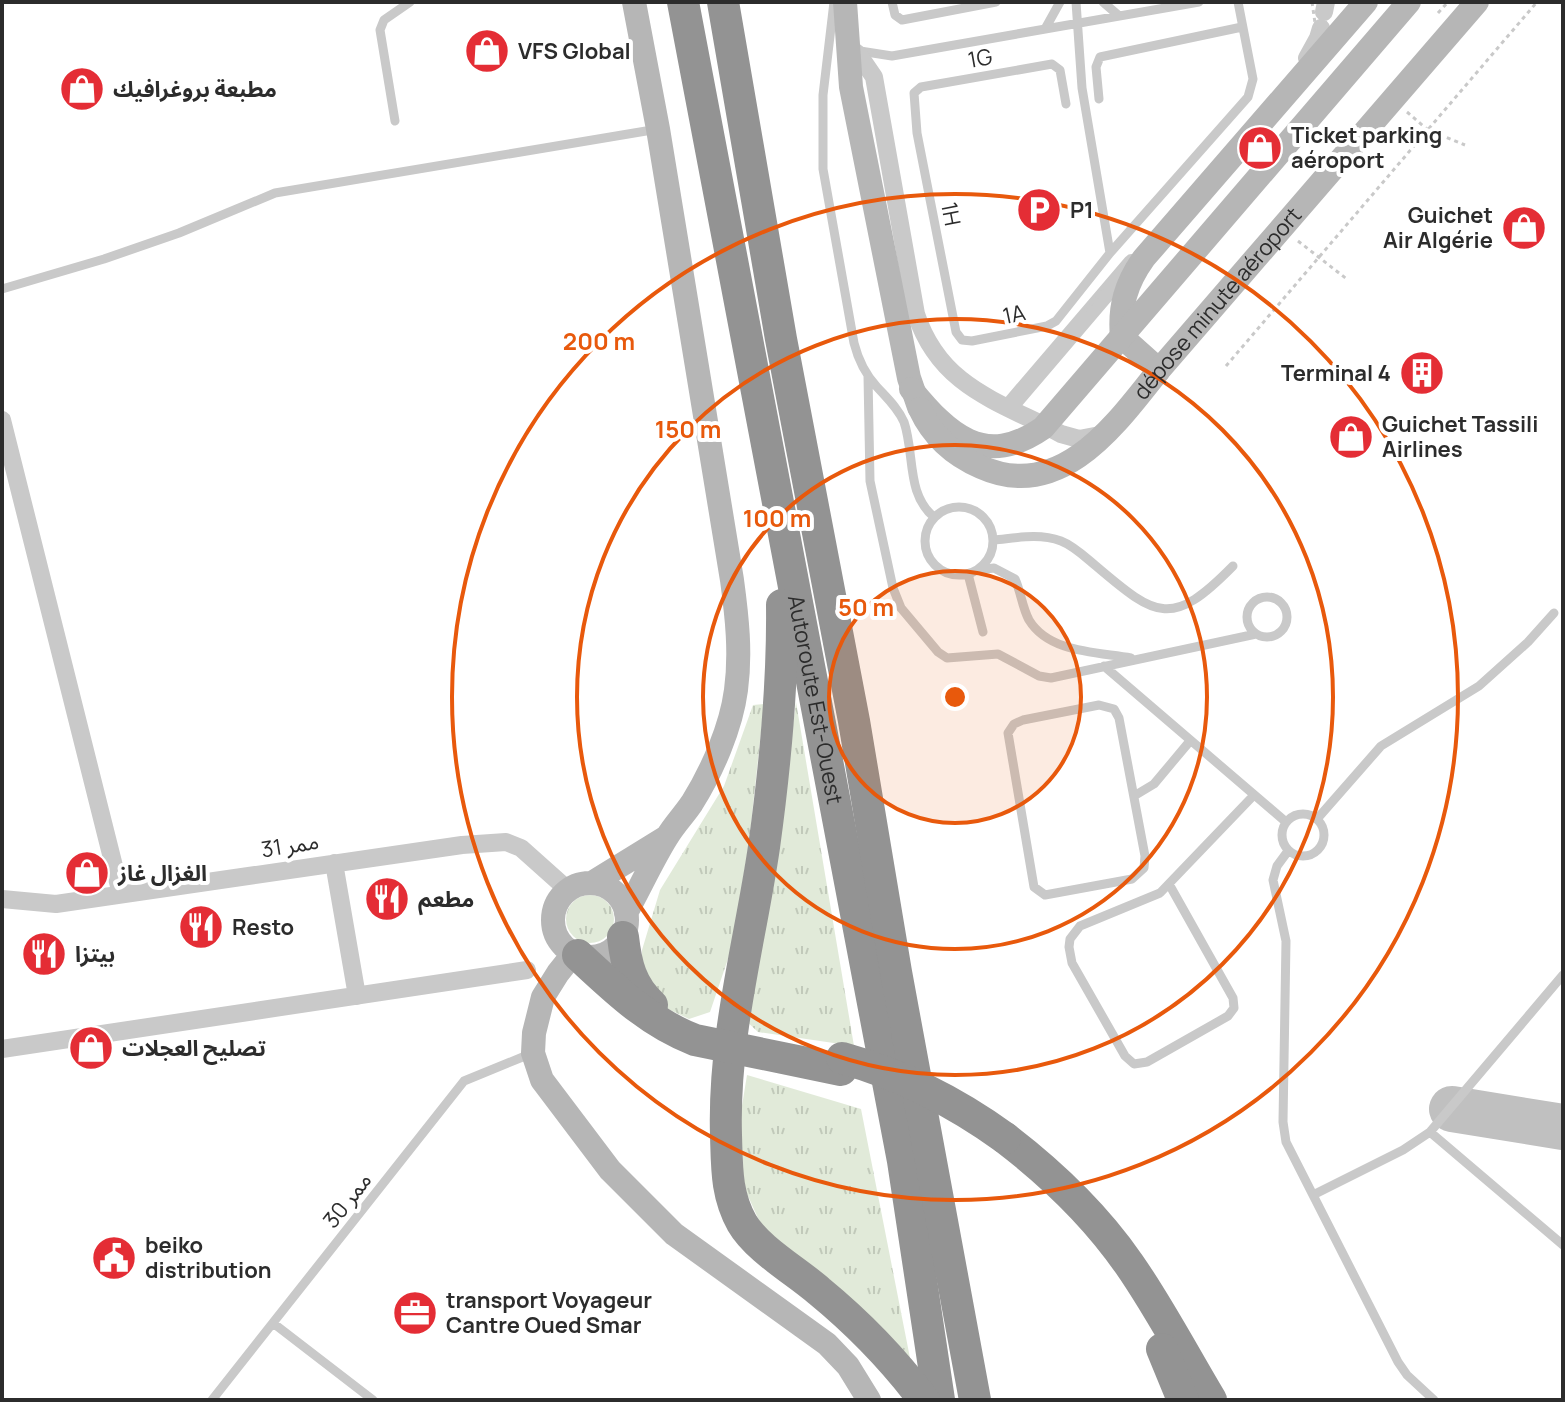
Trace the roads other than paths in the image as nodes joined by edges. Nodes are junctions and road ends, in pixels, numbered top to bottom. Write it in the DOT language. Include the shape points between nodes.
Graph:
graph roads {
  1 [pos="410,2"];
  2 [pos="634,2"];
  3 [pos="683,2"];
  4 [pos="723,2"];
  5 [pos="834,2"];
  6 [pos="845,2"];
  7 [pos="892,2"];
  8 [pos="996,2"];
  9 [pos="1060,2"];
  10 [pos="1076,2"];
  11 [pos="1103,2"];
  12 [pos="1199,2"];
  13 [pos="1238,2"];
  14 [pos="1366,2"];
  15 [pos="1409,2"];
  16 [pos="1476,2"];
  17 [pos="1118,15"];
  18 [pos="1320,15"];
  19 [pos="1078,22"];
  20 [pos="1242,27"];
  21 [pos="1045,29"];
  22 [pos="849,47"];
  23 [pos="1099,99"];
  24 [pos="1066,104"];
  25 [pos="395,121"];
  26 [pos="658,129"];
  27 [pos="917,133"];
  28 [pos="1110,253"];
  29 [pos="2,289"];
  30 [pos="951,301"];
  31 [pos="1122,337"];
  32 [pos="1159,370"];
  33 [pos="868,376"];
  34 [pos="915,399"];
  35 [pos="1009,407"];
  36 [pos="2,420"];
  37 [pos="779,502"];
  38 [pos="934,517"];
  39 [pos="994,540"];
  40 [pos="1233,566"];
  41 [pos="972,572"];
  42 [pos="1554,613"];
  43 [pos="983,632"];
  44 [pos="1256,634"];
  45 [pos="1135,659"];
  46 [pos="1104,666"];
  47 [pos="1190,741"];
  48 [pos="1254,795"];
  49 [pos="1134,796"];
  50 [pos="1317,819"];
  51 [pos="1286,822"];
  52 [pos="667,837"];
  53 [pos="1288,851"];
  54 [pos="334,863"];
  55 [pos="1169,884"];
  56 [pos="580,886"];
  57 [pos="121,894"];
  58 [pos="2,899"];
  59 [pos="624,925"];
  60 [pos="576,954"];
  61 [pos="527,970"];
  62 [pos="1563,975"];
  63 [pos="357,996"];
  64 [pos="730,1042"];
  65 [pos="2,1049"];
  66 [pos="533,1053"];
  67 [pos="1430,1132"];
  68 [pos="1001,1142"];
  69 [pos="1313,1195"];
  70 [pos="1563,1245"];
  71 [pos="273,1323"];
  72 [pos="1161,1334"];
  73 [pos="976,1398"];
  74 [pos="212,1400"];
  75 [pos="373,1400"];
  76 [pos="869,1400"];
  77 [pos="924,1400"];
  78 [pos="939,1400"];
  79 [pos="1183,1400"];
  80 [pos="1196,1400"];
  81 [pos="1211,1400"];
  82 [pos="1434,1400"];
  1 -- 25 [label="lane" via="384,20 380,30"];
  2 -- 26 [label="main road"];
  3 -- 37 [label="highway, Autoroute Est-Ouest"];
  4 -- 73 [label="highway, Autoroute Est-Ouest"];
  5 -- 33 [label="lane" via="823,95 823,169 854,343"];
  6 -- 22 [label="main road"];
  7 -- 8 [label="lane" via="902,20"];
  9 -- 21 [label="lane"];
  10 -- 19 [label="lane"];
  11 -- 17 [label="lane"];
  12 -- 17 [label="lane"];
  13 -- 20 [label="lane"];
  14 -- 31 [label="main road, bridge" via="1135,270 1124,295"];
  15 -- 31 [label="main road, bridge"];
  16 -- 32 [label="main road, dépose minute aéroport, bridge"];
  16 -- 35 [label="street" via="1113,428 1097,437 1069,437"];
  17 -- 19 [label="lane"];
  18 -- 35 [label="street" via="1318,38 1299,71"];
  19 -- 21 [label="lane"];
  19 -- 28 [label="lane" via="1082,88"];
  20 -- 23 [label="lane" via="1100,57"];
  20 -- 28 [label="lane" via="1252,91"];
  21 -- 22 [label="lane" via="892,56"];
  22 -- 34 [label="main road" via="851,87"];
  22 -- 35 [label="street" via="874,77 923,334 947,369"];
  24 -- 27 [label="lane, 1G" via="1060,70 1052,64 921,87 913,97"];
  26 -- 29 [label="lane" via="275,193 164,238"];
  26 -- 52 [label="main road" via="732,580 738,658 736,692 707,776"];
  27 -- 30 [label="lane, 1H"];
  28 -- 30 [label="lane, 1A" via="1052,324 972,341 958,336"];
  31 -- 32 [label="main road"];
  31 -- 34 [label="main road, bridge" via="1053,419 1008,444 982,444 958,436"];
  32 -- 34 [label="main road, dépose minute aéroport, bridge" via="1093,447 1057,468 1031,475 997,472 965,460 938,438"];
  33 -- 38 [label="lane" via="904,424 918,497"];
  33 -- 46 [label="lane" via="870,481 893,588 908,616 947,658 998,654 1045,678"];
  36 -- 57 [label="street"];
  37 -- 64 [label="highway" via="782,638 772,775"];
  37 -- 78 [label="highway, Autoroute Est-Ouest" via="903,1161"];
  38 -- 39 [label="lane" via="967,507 989,523"];
  38 -- 41 [label="lane" via="925,533 929,559 942,571 960,576"];
  39 -- 40 [label="lane" via="1038,537 1068,544 1150,607 1173,608 1195,601"];
  39 -- 41 [label="lane" via="989,558"];
  41 -- 43 [label="lane"];
  41 -- 45 [label="lane" via="994,568 1015,579 1028,617 1052,641"];
  42 -- 50 [label="lane" via="1479,686 1381,746"];
  44 -- 44 [label="lane" via="1268,638 1286,627 1288,613 1280,601 1267,597 1249,608 1247,622"];
  44 -- 45 [label="lane"];
  45 -- 46 [label="lane"];
  46 -- 47 [label="lane"];
  47 -- 48 [label="lane"];
  47 -- 49 [label="lane" via="1154,784"];
  48 -- 51 [label="lane"];
  48 -- 55 [label="lane"];
  49 -- 49 [label="lane" via="1145,856 1141,873 1132,879 1040,894 1034,887 1010,728 1023,720 1109,707 1119,718"];
  50 -- 51 [label="lane" via="1304,813"];
  50 -- 53 [label="lane" via="1324,832 1316,852 1302,856"];
  51 -- 53 [label="lane" via="1282,837"];
  52 -- 56 [label="main road"];
  52 -- 59 [label="main road"];
  53 -- 69 [label="lane" via="1273,880 1286,941 1283,1122 1286,1142"];
  54 -- 56 [label="street, ممر 31" via="506,842"];
  54 -- 57 [label="street, ممر 31"];
  54 -- 63 [label="street"];
  55 -- 55 [label="lane" via="1148,899 1080,926 1070,939 1072,963 1134,1064 1147,1062 1234,1008"];
  56 -- 59 [label="main road" via="614,892 622,901"];
  56 -- 60 [label="main road" via="555,907 554,929"];
  57 -- 58 [label="street, ممر 31" via="56,904"];
  59 -- 60 [label="main road" via="608,952"];
  59 -- 64 [label="highway" via="629,972 644,997 684,1025"];
  60 -- 64 [label="highway" via="649,1017 695,1040"];
  60 -- 66 [label="main road" via="543,997"];
  61 -- 63 [label="street"];
  62 -- 67 [label="lane"];
  63 -- 65 [label="street"];
  64 -- 68 [label="highway, bridge" via="877,1068 976,1116"];
  64 -- 77 [label="highway" via="726,1164 731,1201 745,1227 861,1326"];
  66 -- 71 [label="lane, ممر 30" via="464,1081"];
  66 -- 76 [label="main road" via="542,1080 610,1170 674,1234 827,1344"];
  67 -- 69 [label="lane"];
  67 -- 70 [label="lane"];
  68 -- 72 [label="highway" via="1084,1221 1120,1266"];
  68 -- 81 [label="highway" via="1060,1184 1108,1236"];
  69 -- 82 [label="lane" via="1398,1362"];
  71 -- 74 [label="lane, ممر 30"];
  71 -- 75 [label="lane"];
  72 -- 79 [label="highway" via="1163,1356"];
  72 -- 80 [label="highway"];
}
